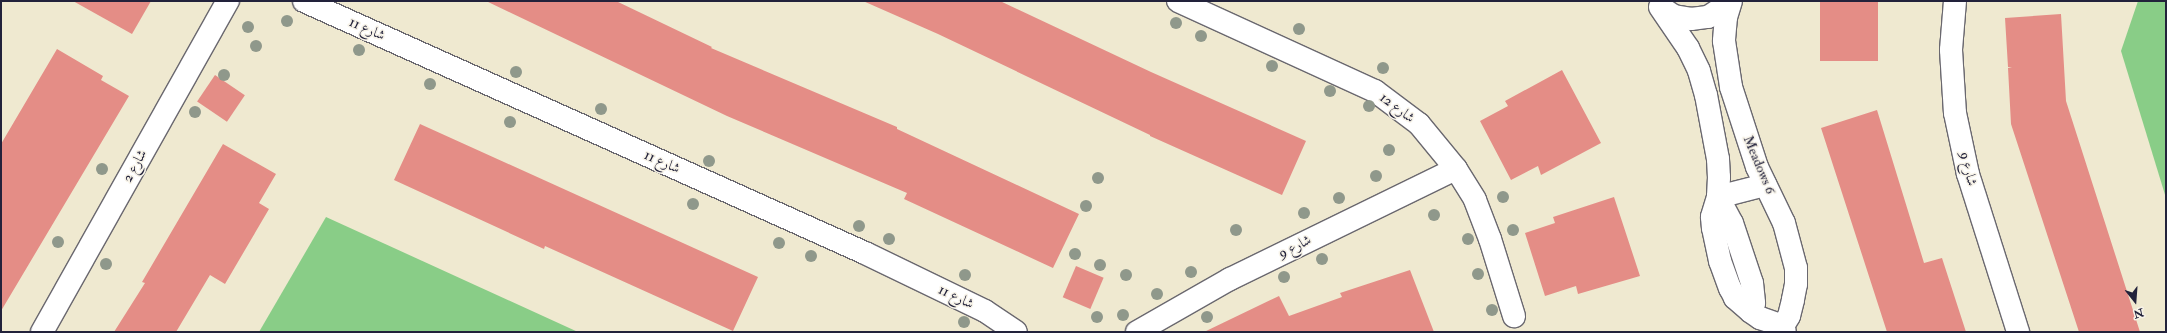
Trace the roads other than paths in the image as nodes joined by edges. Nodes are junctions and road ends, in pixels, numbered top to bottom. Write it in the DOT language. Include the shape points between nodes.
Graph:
graph roads {
  1 [pos="228,1"];
  2 [pos="304,1"];
  3 [pos="1178,1"];
  4 [pos="1727,1"];
  5 [pos="1731,1"];
  6 [pos="1955,1"];
  7 [pos="1658,4"];
  8 [pos="1456,169"];
  9 [pos="1766,185"];
  10 [pos="1718,197"];
  11 [pos="1514,316"];
  12 [pos="1784,329"];
  13 [pos="42,332"];
  14 [pos="1016,332"];
  15 [pos="1137,332"];
  16 [pos="2018,332"];
  1 -- 13 [label="street, شارع 2"];
  2 -- 14 [label="street, شارع 11" via="865,253 985,311"];
  3 -- 8 [label="street, شارع 12" via="1375,92 1419,124"];
  4 -- 7 [label="street" via="1722,8 1708,17 1691,20 1674,16"];
  5 -- 9 [label="street, Meadows 6" via="1726,17 1724,41 1726,64 1750,148"];
  6 -- 16 [label="street, شارع 9" via="1951,50 1955,113 1968,174"];
  7 -- 10 [label="street, Meadows 6" via="1688,48 1702,83 1718,159"];
  8 -- 11 [label="street, شارع 12" via="1476,200"];
  8 -- 15 [label="street, شارع 9" via="1237,276"];
  9 -- 10 [label="street"];
  9 -- 12 [label="street, Meadows 6" via="1784,223 1796,268 1793,300"];
  10 -- 12 [label="street, Meadows 6" via="1732,224 1752,283 1754,303 1751,312"];
}
